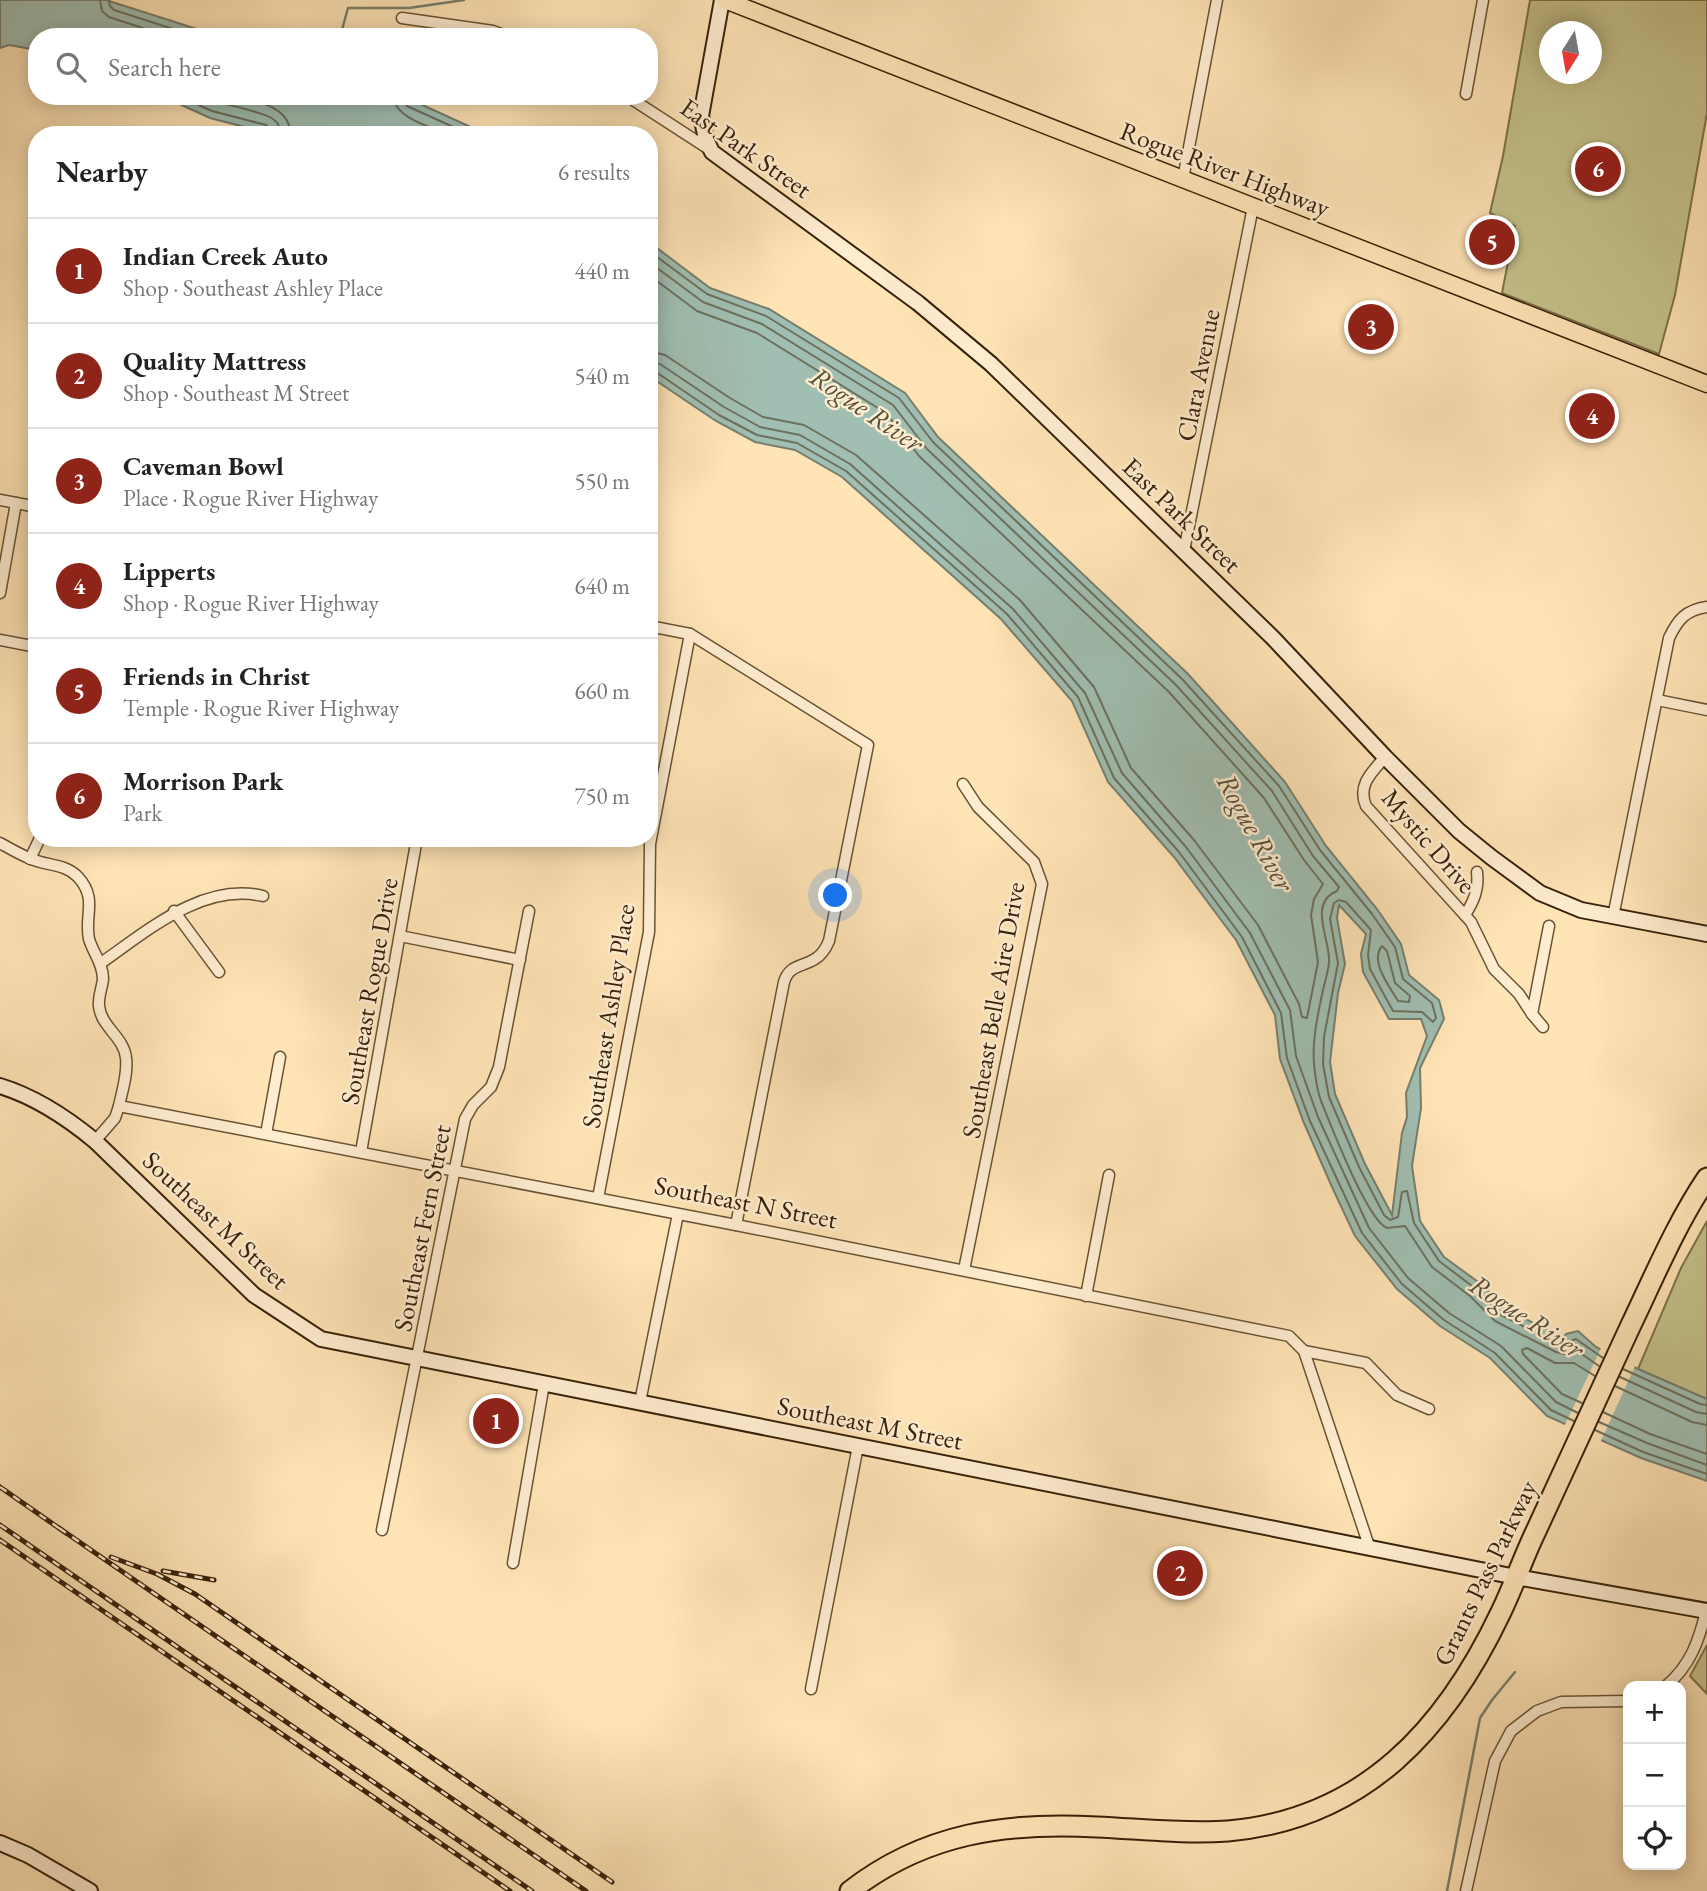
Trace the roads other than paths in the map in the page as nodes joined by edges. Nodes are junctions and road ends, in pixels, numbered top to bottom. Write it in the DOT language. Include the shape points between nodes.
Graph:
graph roads {
  1 [pos="723,0"];
  2 [pos="1217,0"];
  3 [pos="1483,0"];
  4 [pos="402,18"];
  5 [pos="472,28"];
  6 [pos="1466,94"];
  7 [pos="641,105"];
  8 [pos="712,152"];
  9 [pos="1183,179"];
  10 [pos="1253,207"];
  11 [pos="1707,384"];
  12 [pos="0,500"];
  13 [pos="16,503"];
  14 [pos="28,505"];
  15 [pos="1184,551"];
  16 [pos="0,593"];
  17 [pos="1707,607"];
  18 [pos="658,628"];
  19 [pos="690,634"];
  20 [pos="0,640"];
  21 [pos="28,645"];
  22 [pos="1657,700"];
  23 [pos="1707,710"];
  24 [pos="1384,757"];
  25 [pos="963,784"];
  26 [pos="658,802"];
  27 [pos="0,843"];
  28 [pos="36,847"];
  29 [pos="415,847"];
  30 [pos="650,847"];
  31 [pos="30,859"];
  32 [pos="1478,872"];
  33 [pos="263,896"];
  34 [pos="529,911"];
  35 [pos="174,912"];
  36 [pos="1614,917"];
  37 [pos="1468,919"];
  38 [pos="1549,926"];
  39 [pos="1707,934"];
  40 [pos="400,936"];
  41 [pos="520,960"];
  42 [pos="101,963"];
  43 [pos="219,972"];
  44 [pos="1532,1014"];
  45 [pos="1543,1027"];
  46 [pos="280,1057"];
  47 [pos="0,1086"];
  48 [pos="119,1106"];
  49 [pos="266,1134"];
  50 [pos="95,1141"];
  51 [pos="362,1152"];
  52 [pos="455,1170"];
  53 [pos="1110,1175"];
  54 [pos="1707,1178"];
  55 [pos="598,1198"];
  56 [pos="678,1214"];
  57 [pos="736,1225"];
  58 [pos="964,1270"];
  59 [pos="1086,1296"];
  60 [pos="1304,1351"];
  61 [pos="417,1358"];
  62 [pos="544,1384"];
  63 [pos="640,1402"];
  64 [pos="1429,1409"];
  65 [pos="858,1446"];
  66 [pos="382,1530"];
  67 [pos="1369,1546"];
  68 [pos="513,1563"];
  69 [pos="1516,1577"];
  70 [pos="1707,1611"];
  71 [pos="1670,1681"];
  72 [pos="811,1689"];
  73 [pos="1623,1701"];
  74 [pos="0,1843"];
  75 [pos="90,1891"];
  76 [pos="850,1891"];
  77 [pos="1466,1891"];
  1 -- 8 [label="street" via="701,116"];
  1 -- 9 [label="main road, Rogue River Highway"];
  2 -- 9 [label="street"];
  3 -- 6 [label="street"];
  4 -- 5 [label="street"];
  7 -- 8 [label="street, East Park Street"];
  8 -- 15 [label="street, East Park Street" via="956,333"];
  9 -- 10 [label="main road, Rogue River Highway"];
  10 -- 11 [label="main road, Rogue River Highway"];
  10 -- 15 [label="street, Clara Avenue"];
  12 -- 13 [label="street"];
  13 -- 14 [label="street"];
  13 -- 16 [label="street"];
  15 -- 24 [label="street, East Park Street"];
  17 -- 22 [label="street" via="1691,610 1677,620"];
  18 -- 19 [label="street"];
  19 -- 26 [label="street, Southeast Ashley Place"];
  19 -- 57 [label="street" via="868,745 829,941 817,958 786,974"];
  20 -- 21 [label="street"];
  22 -- 23 [label="street"];
  22 -- 36 [label="street"];
  24 -- 36 [label="street, East Park Street" via="1460,831 1521,880 1559,902"];
  24 -- 37 [label="street, Mystic Drive" via="1362,791 1366,806"];
  25 -- 58 [label="street, Southeast Belle Aire Drive" via="978,807 1034,862 1042,884"];
  27 -- 31 [label="street"];
  28 -- 31 [label="street"];
  29 -- 40 [label="street, Southeast Rogue Drive"];
  30 -- 55 [label="street, Southeast Ashley Place" via="649,932"];
  31 -- 42 [label="street" via="66,868 86,887 90,941"];
  32 -- 37 [label="street, Mystic Drive"];
  33 -- 35 [label="street" via="234,892"];
  34 -- 41 [label="street, Southeast Fern Street"];
  35 -- 42 [label="street"];
  35 -- 43 [label="street"];
  36 -- 39 [label="street, East Park Street"];
  37 -- 44 [label="street" via="1494,969 1519,993"];
  38 -- 44 [label="street"];
  40 -- 41 [label="street"];
  40 -- 51 [label="street, Southeast Rogue Drive"];
  41 -- 52 [label="street, Southeast Fern Street" via="499,1067 491,1087 465,1119"];
  42 -- 48 [label="street" via="99,1006 126,1059"];
  44 -- 45 [label="street"];
  46 -- 49 [label="street"];
  47 -- 50 [label="street" via="46,1105"];
  48 -- 49 [label="street, Southeast N Street"];
  48 -- 50 [label="street"];
  49 -- 51 [label="street, Southeast N Street"];
  50 -- 61 [label="street, Southeast M Street" via="229,1273 288,1318 321,1339"];
  51 -- 52 [label="street, Southeast N Street"];
  52 -- 55 [label="street, Southeast N Street"];
  52 -- 61 [label="street, Southeast Fern Street"];
  53 -- 59 [label="street"];
  54 -- 69 [label="highway, Grants Pass Parkway" via="1656,1272"];
  55 -- 56 [label="street, Southeast N Street"];
  56 -- 57 [label="street, Southeast N Street"];
  56 -- 63 [label="street"];
  57 -- 58 [label="street, Southeast N Street"];
  58 -- 59 [label="street, Southeast N Street"];
  59 -- 60 [label="street, Southeast N Street" via="1289,1336"];
  60 -- 64 [label="street" via="1366,1363 1397,1395"];
  60 -- 67 [label="street"];
  61 -- 62 [label="street, Southeast M Street"];
  61 -- 66 [label="street, Southeast Fern Street"];
  62 -- 63 [label="street, Southeast M Street"];
  62 -- 68 [label="street"];
  63 -- 65 [label="street, Southeast M Street"];
  65 -- 67 [label="street, Southeast M Street"];
  65 -- 72 [label="street"];
  67 -- 69 [label="street, Southeast M Street"];
  69 -- 70 [label="street, Southeast M Street"];
  69 -- 76 [label="highway, Grants Pass Parkway" via="1469,1671 1434,1721 1384,1770 1333,1801 1273,1823 1231,1830 1043,1825 985,1831 946,1840 906,1857"];
  70 -- 71 [label="street" via="1689,1660"];
  73 -- 77 [label="street" via="1561,1702 1537,1710 1511,1731 1495,1761"];
  74 -- 75 [label="street"];
}
